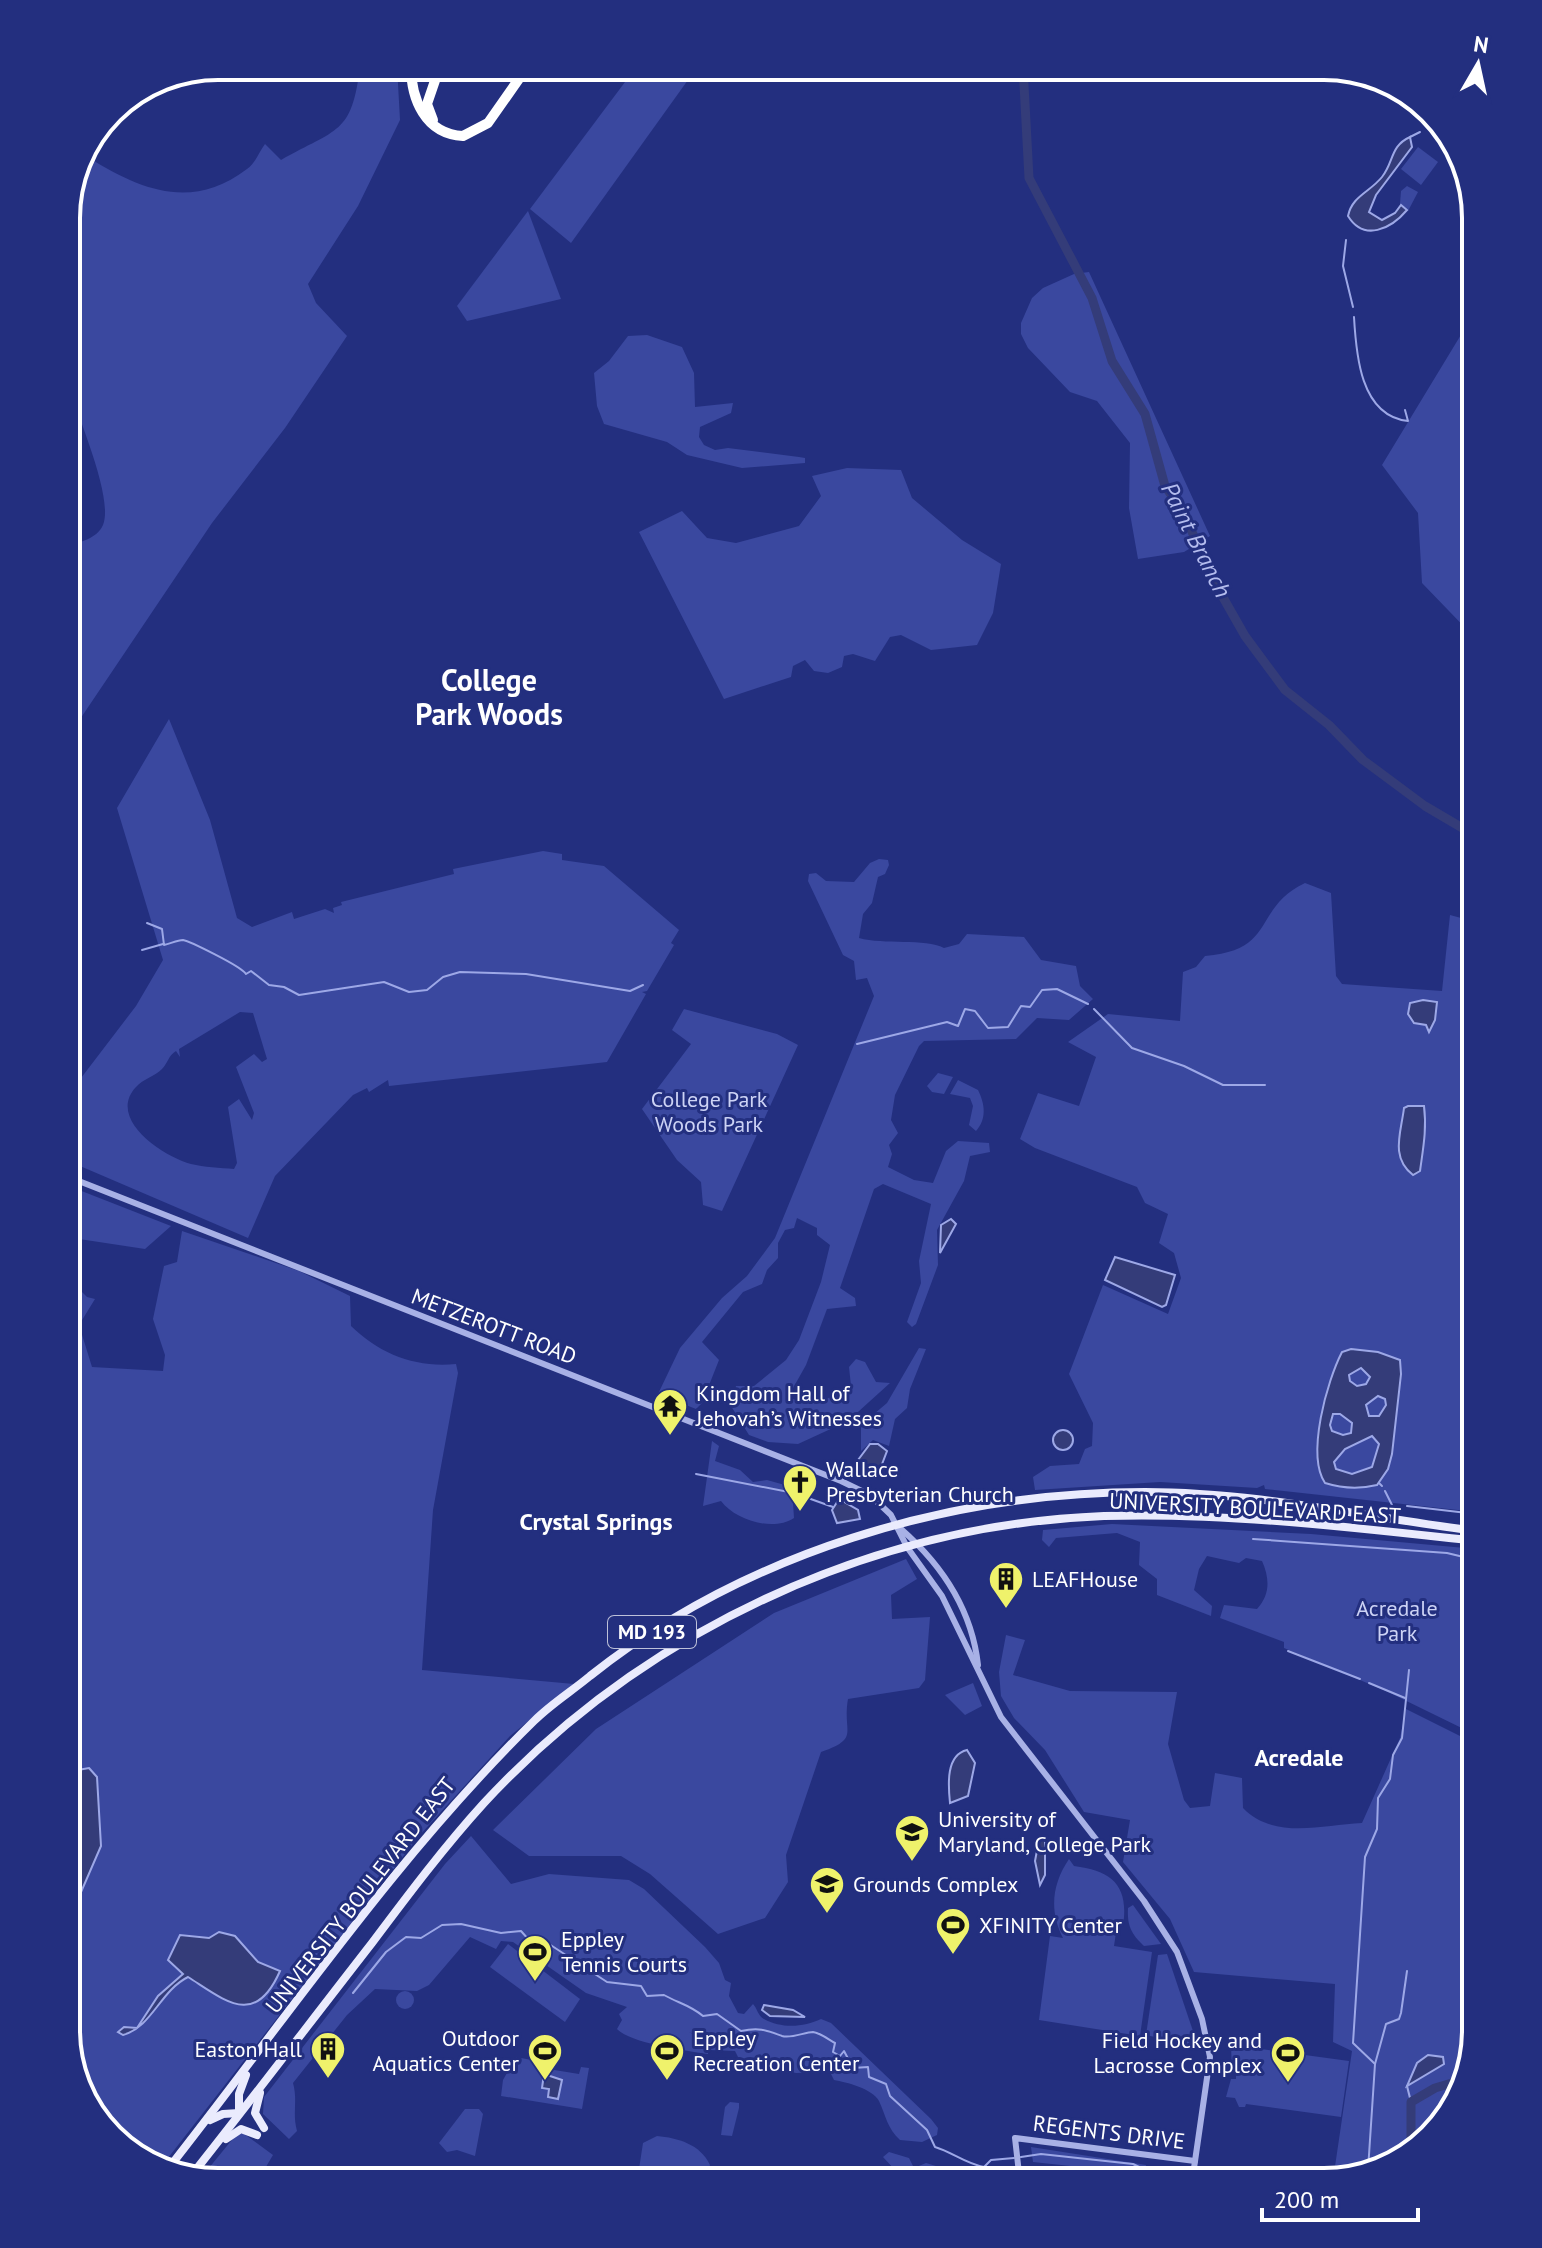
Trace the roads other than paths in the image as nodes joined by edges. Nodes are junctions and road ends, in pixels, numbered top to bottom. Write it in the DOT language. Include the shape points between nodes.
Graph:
graph roads {
  1 [pos="412,80"];
  2 [pos="435,80"];
  3 [pos="518,80"];
  4 [pos="463,136"];
  5 [pos="80,1182"];
  6 [pos="1027,1487"];
  7 [pos="1019,1500"];
  8 [pos="898,1526"];
  9 [pos="1462,1529"];
  10 [pos="1462,1540"];
  11 [pos="918,1544"];
  12 [pos="907,1547"];
  13 [pos="979,1673"];
  14 [pos="255,2057"];
  15 [pos="270,2075"];
  16 [pos="239,2113"];
  17 [pos="199,2131"];
  18 [pos="175,2161"];
  19 [pos="1195,2161"];
  20 [pos="199,2166"];
  21 [pos="203,2167"];
  22 [pos="1018,2168"];
  23 [pos="1194,2168"];
  1 -- 4 [label="highway" via="423,115 443,131"];
  2 -- 4 [label="highway" via="427,110 441,127"];
  3 -- 4 [label="highway" via="488,123"];
  5 -- 8 [label="street, METZEROTT ROAD" via="841,1481 876,1499"];
  6 -- 7 [label="main road"];
  7 -- 8 [label="main road, UNIVERSITY BOULEVARD EAST / MD 193"];
  7 -- 9 [label="main road, UNIVERSITY BOULEVARD EAST / MD 193" via="1183,1493"];
  8 -- 11 [label="street"];
  8 -- 12 [label="street"];
  8 -- 14 [label="main road, UNIVERSITY BOULEVARD EAST / MD 193" via="798,1559 712,1598 638,1641 543,1713 428,1833"];
  10 -- 11 [label="main road, UNIVERSITY BOULEVARD EAST / MD 193" via="1143,1516 1031,1524"];
  11 -- 12 [label="main road, UNIVERSITY BOULEVARD EAST / MD 193"];
  11 -- 13 [label="street" via="963,1608 975,1640"];
  12 -- 13 [label="street" via="942,1596"];
  12 -- 15 [label="main road, UNIVERSITY BOULEVARD EAST / MD 193" via="807,1580 710,1626 620,1682 550,1738 467,1822"];
  13 -- 19 [label="street" via="1001,1717 1144,1901 1183,1964 1210,2057"];
  14 -- 16 [label="main road" via="240,2090"];
  14 -- 17 [label="main road, UNIVERSITY BOULEVARD EAST / MD 193"];
  15 -- 16 [label="main road, UNIVERSITY BOULEVARD EAST / MD 193"];
  15 -- 21 [label="main road" via="255,2107 260,2132 230,2134"];
  16 -- 17 [label="main road" via="220,2114"];
  16 -- 20 [label="main road, UNIVERSITY BOULEVARD EAST / MD 193"];
  17 -- 18 [label="main road, UNIVERSITY BOULEVARD EAST / MD 193"];
  19 -- 22 [label="street, REGENTS DRIVE" via="1015,2138"];
  19 -- 23 [label="street"];
}
